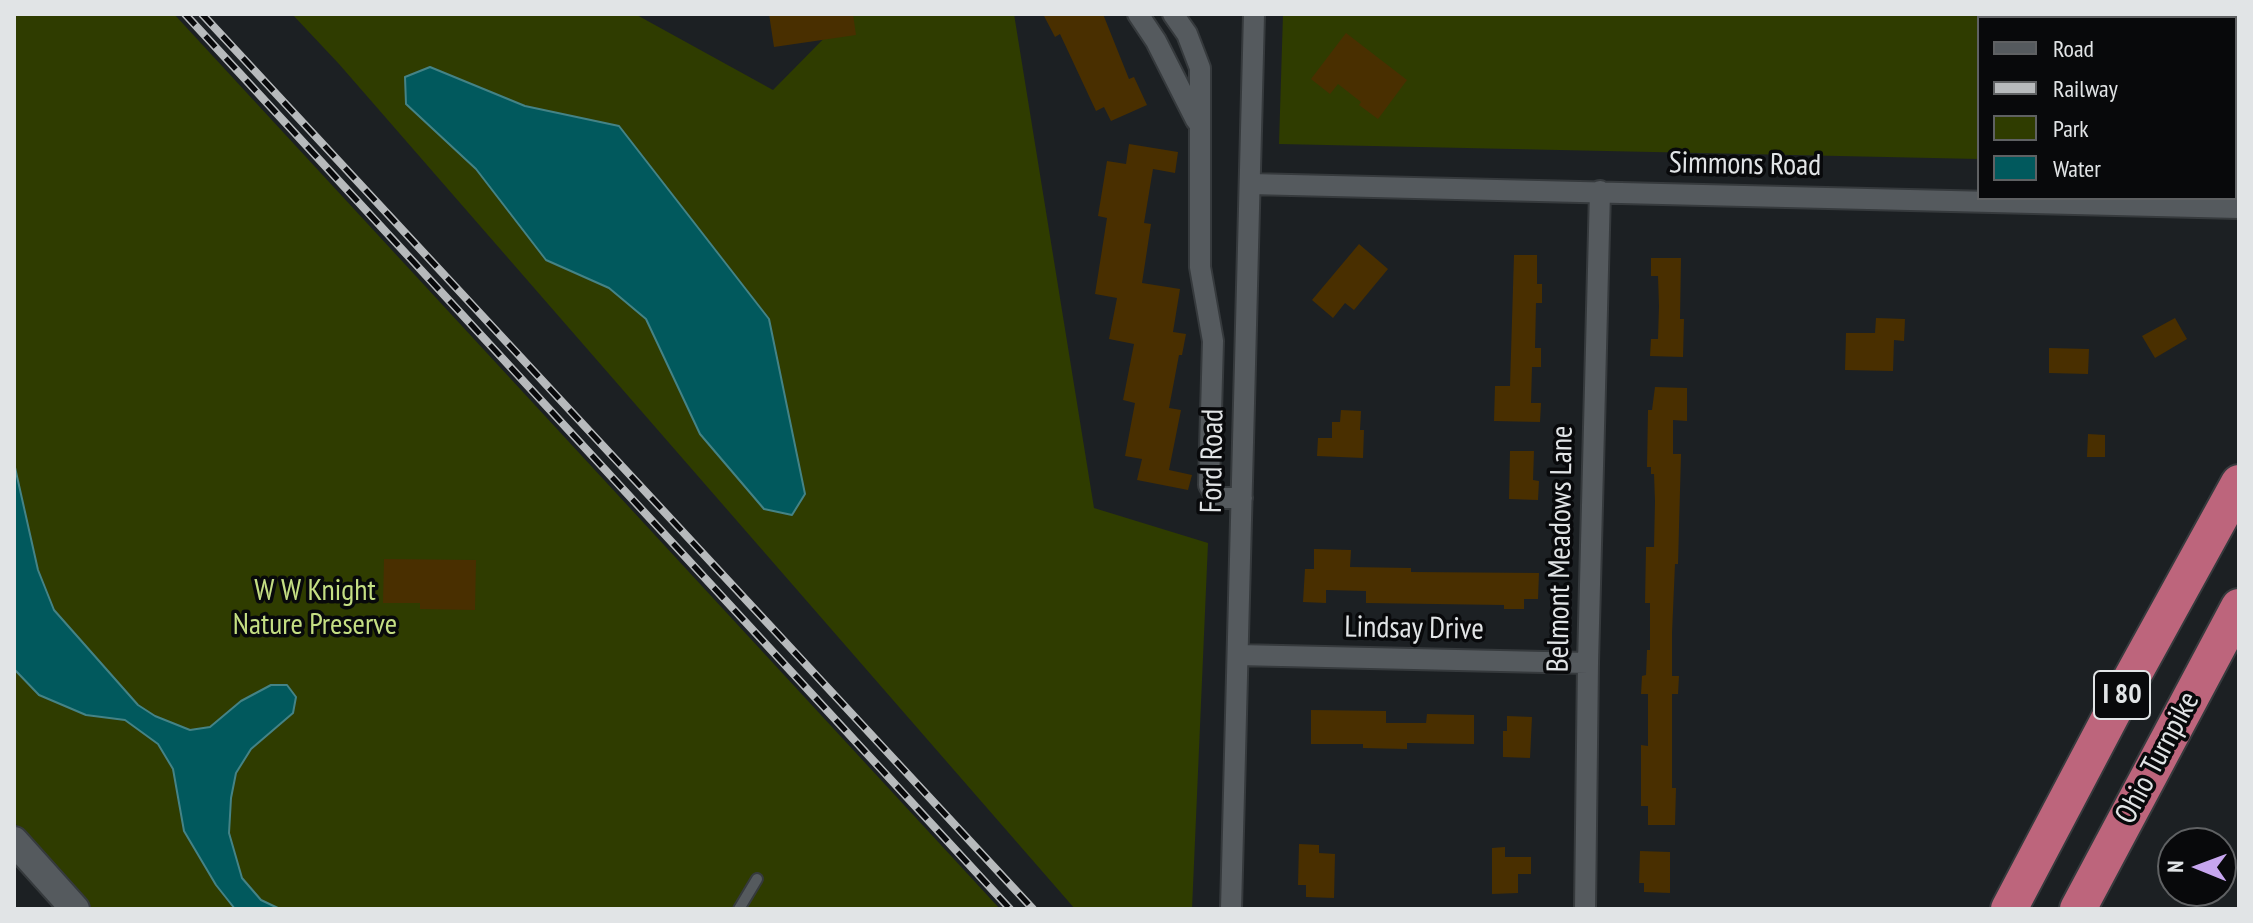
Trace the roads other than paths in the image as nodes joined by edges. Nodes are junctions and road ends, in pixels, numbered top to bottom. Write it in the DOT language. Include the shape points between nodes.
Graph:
graph roads {
  1 [pos="1138,14"];
  2 [pos="1173,14"];
  3 [pos="1254,14"];
  4 [pos="1200,127"];
  5 [pos="1250,184"];
  6 [pos="1600,191"];
  7 [pos="2239,208"];
  8 [pos="2239,483"];
  9 [pos="1242,498"];
  10 [pos="2239,607"];
  11 [pos="1238,655"];
  12 [pos="1588,663"];
  13 [pos="14,841"];
  14 [pos="757,879"];
  15 [pos="75,909"];
  16 [pos="739,909"];
  17 [pos="1231,909"];
  18 [pos="1585,909"];
  19 [pos="2009,909"];
  20 [pos="2078,909"];
  1 -- 4 [label="street"];
  2 -- 4 [label="street" via="1200,68"];
  3 -- 5 [label="street, Ford Road"];
  4 -- 9 [label="street" via="1200,267 1213,341 1209,485 1222,498"];
  5 -- 6 [label="street, Simmons Road"];
  5 -- 9 [label="street, Ford Road"];
  6 -- 7 [label="street, Simmons Road"];
  6 -- 12 [label="street, Belmont Meadows Lane"];
  8 -- 19 [label="highway, Ohio Turnpike / I 80"];
  9 -- 11 [label="street, Ford Road"];
  10 -- 20 [label="highway, Ohio Turnpike / I 80"];
  11 -- 12 [label="street, Lindsay Drive"];
  11 -- 17 [label="street, Ford Road"];
  12 -- 18 [label="street, Belmont Meadows Lane"];
  13 -- 15 [label="main road"];
  14 -- 16 [label="lane"];
}
